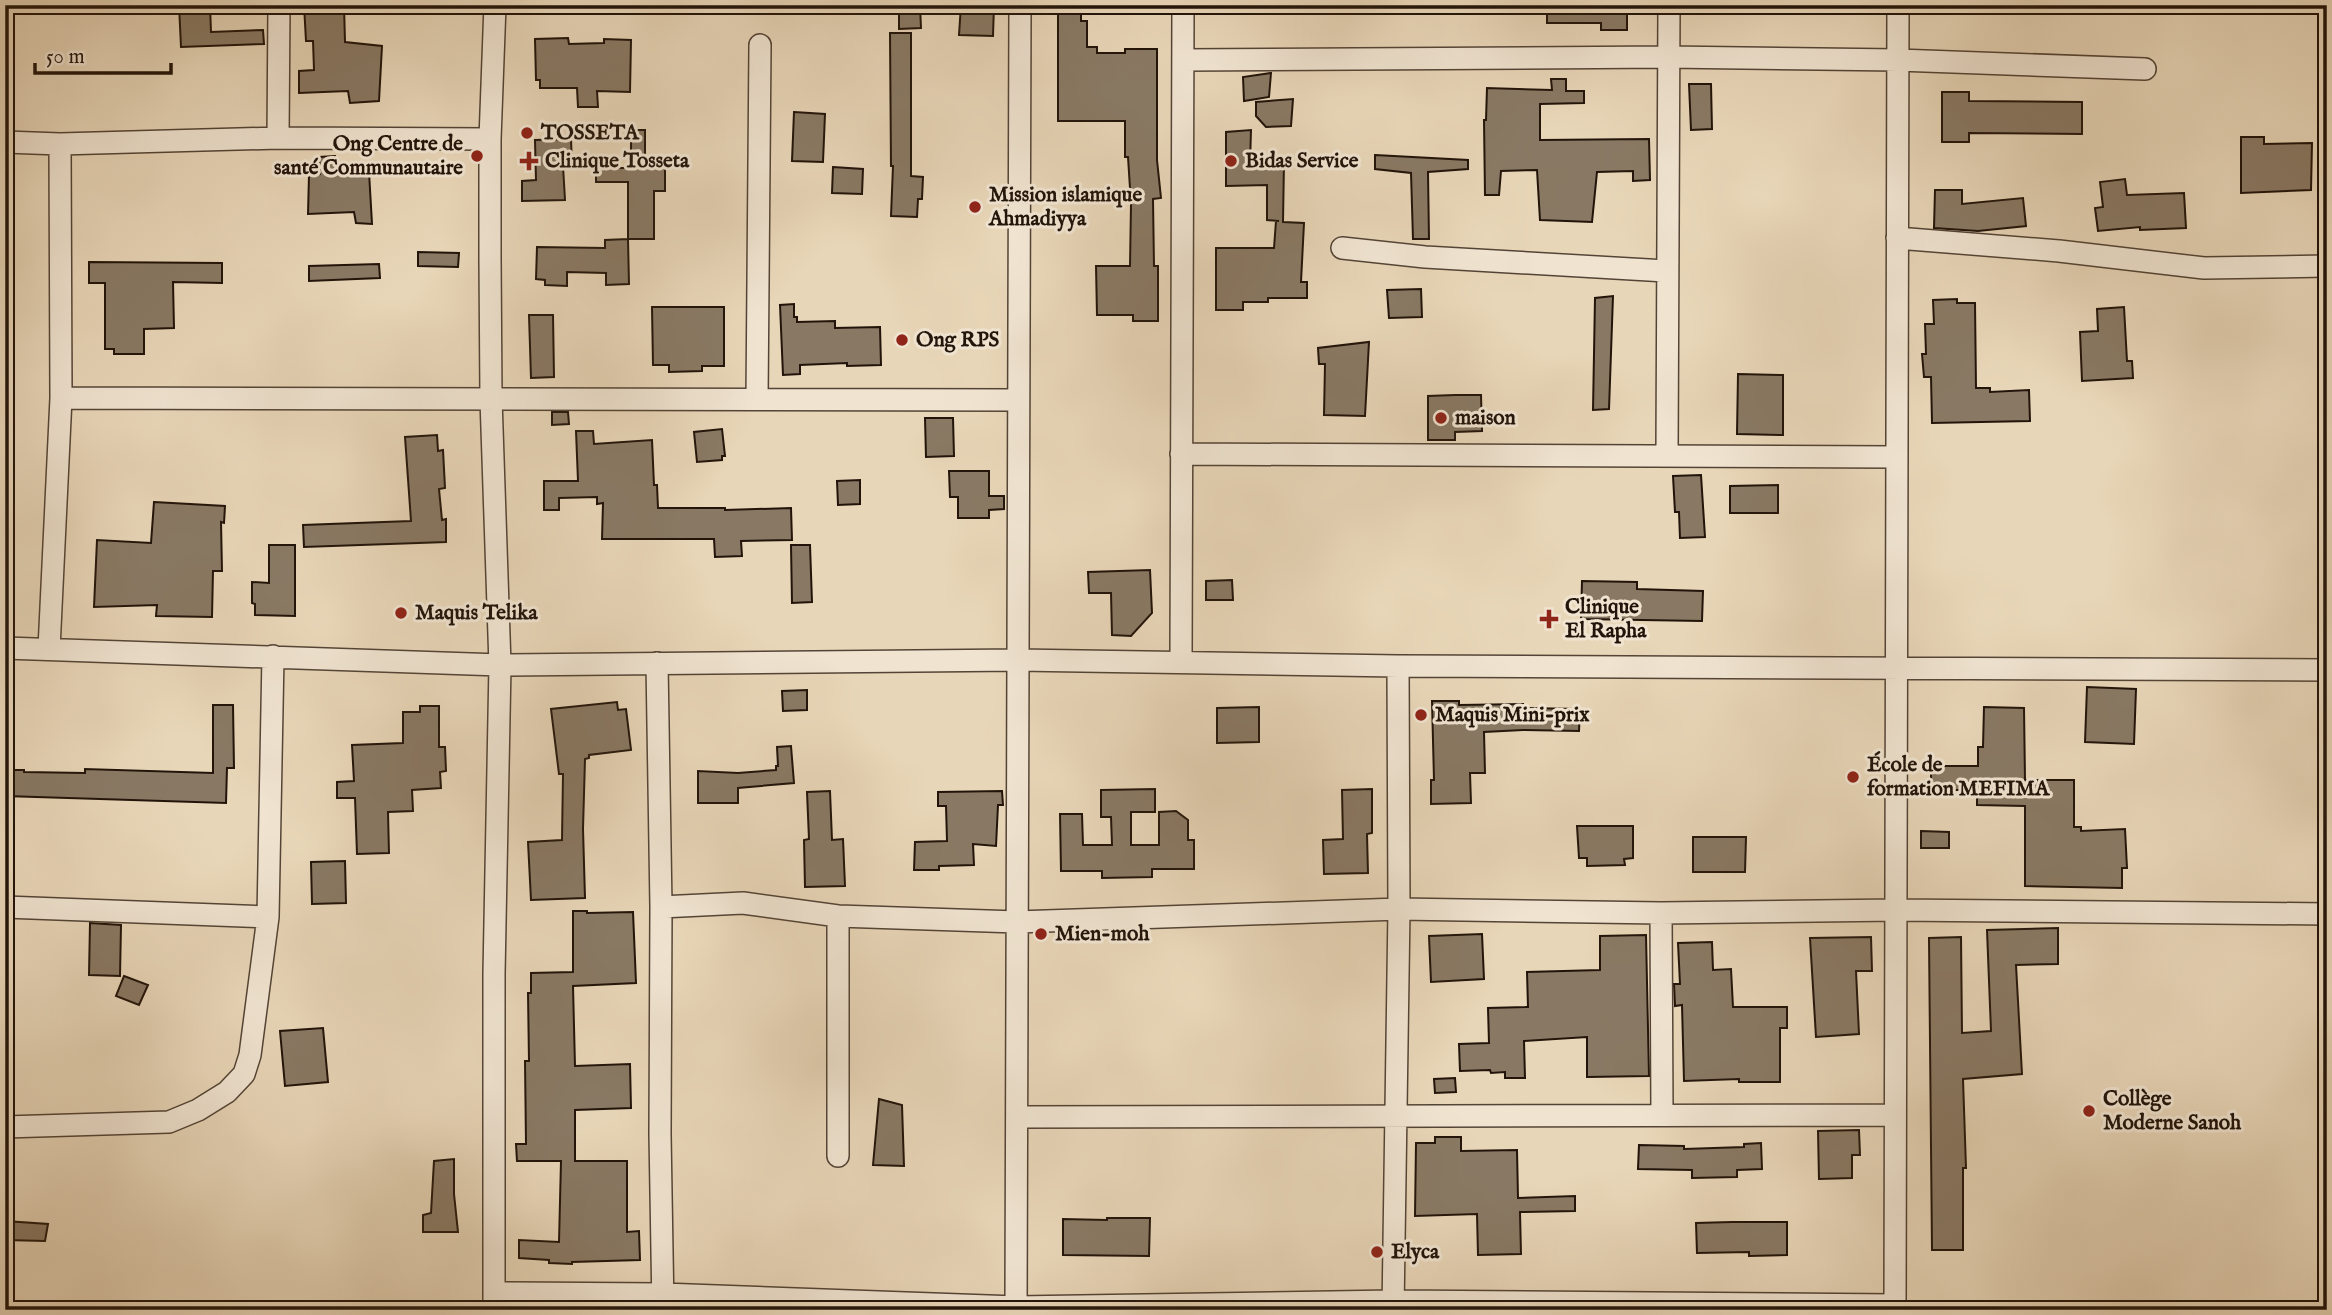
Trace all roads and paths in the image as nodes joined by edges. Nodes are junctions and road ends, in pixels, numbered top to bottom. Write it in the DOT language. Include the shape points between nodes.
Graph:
graph roads {
  1 [pos="279,5"];
  2 [pos="495,5"];
  3 [pos="1020,5"];
  4 [pos="1183,5"];
  5 [pos="1669,5"];
  6 [pos="1898,5"];
  7 [pos="760,45"];
  8 [pos="1668,57"];
  9 [pos="1183,60"];
  10 [pos="1898,60"];
  11 [pos="2145,69"];
  12 [pos="278,138"];
  13 [pos="490,139"];
  14 [pos="5,142"];
  15 [pos="60,144"];
  16 [pos="1897,238"];
  17 [pos="1342,248"];
  18 [pos="2327,266"];
  19 [pos="1666,271"];
  20 [pos="61,398"];
  21 [pos="491,399"];
  22 [pos="757,399"];
  23 [pos="1018,400"];
  24 [pos="1181,454"];
  25 [pos="1667,456"];
  26 [pos="1897,457"];
  27 [pos="5,648"];
  28 [pos="49,649"];
  29 [pos="273,656"];
  30 [pos="1018,660"];
  31 [pos="1181,661"];
  32 [pos="657,663"];
  33 [pos="500,664"];
  34 [pos="1398,666"];
  35 [pos="1896,667"];
  36 [pos="2327,670"];
  37 [pos="5,907"];
  38 [pos="661,907"];
  39 [pos="1399,909"];
  40 [pos="1896,910"];
  41 [pos="1661,913"];
  42 [pos="2327,914"];
  43 [pos="838,916"];
  44 [pos="268,917"];
  45 [pos="1017,922"];
  46 [pos="1396,1115"];
  47 [pos="1662,1115"];
  48 [pos="1895,1115"];
  49 [pos="1017,1117"];
  50 [pos="5,1127"];
  51 [pos="838,1156"];
  52 [pos="495,1301"];
  53 [pos="663,1302"];
  54 [pos="1393,1305"];
  55 [pos="1895,1307"];
  56 [pos="1016,1308"];
  1 -- 12 [label="street"];
  2 -- 13 [label="street"];
  3 -- 23 [label="street"];
  4 -- 9 [label="street"];
  5 -- 8 [label="street"];
  6 -- 10 [label="street"];
  7 -- 22 [label="street"];
  8 -- 9 [label="street"];
  8 -- 10 [label="street"];
  8 -- 19 [label="street"];
  9 -- 24 [label="street"];
  10 -- 11 [label="street"];
  10 -- 16 [label="street"];
  12 -- 13 [label="street"];
  12 -- 15 [label="street"];
  13 -- 21 [label="street"];
  14 -- 15 [label="street"];
  15 -- 20 [label="street"];
  16 -- 18 [label="street" via="2204,268"];
  16 -- 26 [label="street"];
  17 -- 19 [label="street"];
  19 -- 25 [label="street"];
  20 -- 21 [label="street"];
  20 -- 28 [label="street"];
  21 -- 22 [label="street"];
  21 -- 33 [label="street"];
  22 -- 23 [label="street"];
  23 -- 30 [label="street"];
  24 -- 25 [label="street"];
  24 -- 31 [label="street"];
  25 -- 26 [label="street"];
  26 -- 35 [label="street"];
  27 -- 28 [label="street"];
  28 -- 29 [label="street"];
  29 -- 33 [label="street"];
  29 -- 44 [label="street"];
  30 -- 31 [label="street"];
  30 -- 32 [label="street"];
  30 -- 45 [label="street"];
  31 -- 34 [label="street"];
  32 -- 33 [label="street"];
  32 -- 38 [label="street"];
  33 -- 52 [label="street" via="494,974"];
  34 -- 35 [label="street"];
  34 -- 39 [label="street"];
  35 -- 36 [label="street"];
  35 -- 40 [label="street"];
  37 -- 44 [label="street"];
  38 -- 43 [label="street" via="743,903"];
  38 -- 53 [label="street"];
  39 -- 41 [label="street"];
  39 -- 45 [label="street"];
  39 -- 46 [label="street"];
  40 -- 41 [label="street"];
  40 -- 42 [label="street"];
  40 -- 48 [label="street"];
  41 -- 47 [label="street"];
  43 -- 45 [label="street"];
  43 -- 51 [label="street"];
  44 -- 50 [label="street" via="250,1055 244,1074 227,1092 169,1122"];
  45 -- 49 [label="street"];
  46 -- 47 [label="street"];
  46 -- 49 [label="street"];
  46 -- 54 [label="street"];
  47 -- 48 [label="street"];
  48 -- 55 [label="street"];
  49 -- 56 [label="street"];
  52 -- 53 [label="street"];
  53 -- 56 [label="street"];
  54 -- 55 [label="street"];
  54 -- 56 [label="street"];
}
